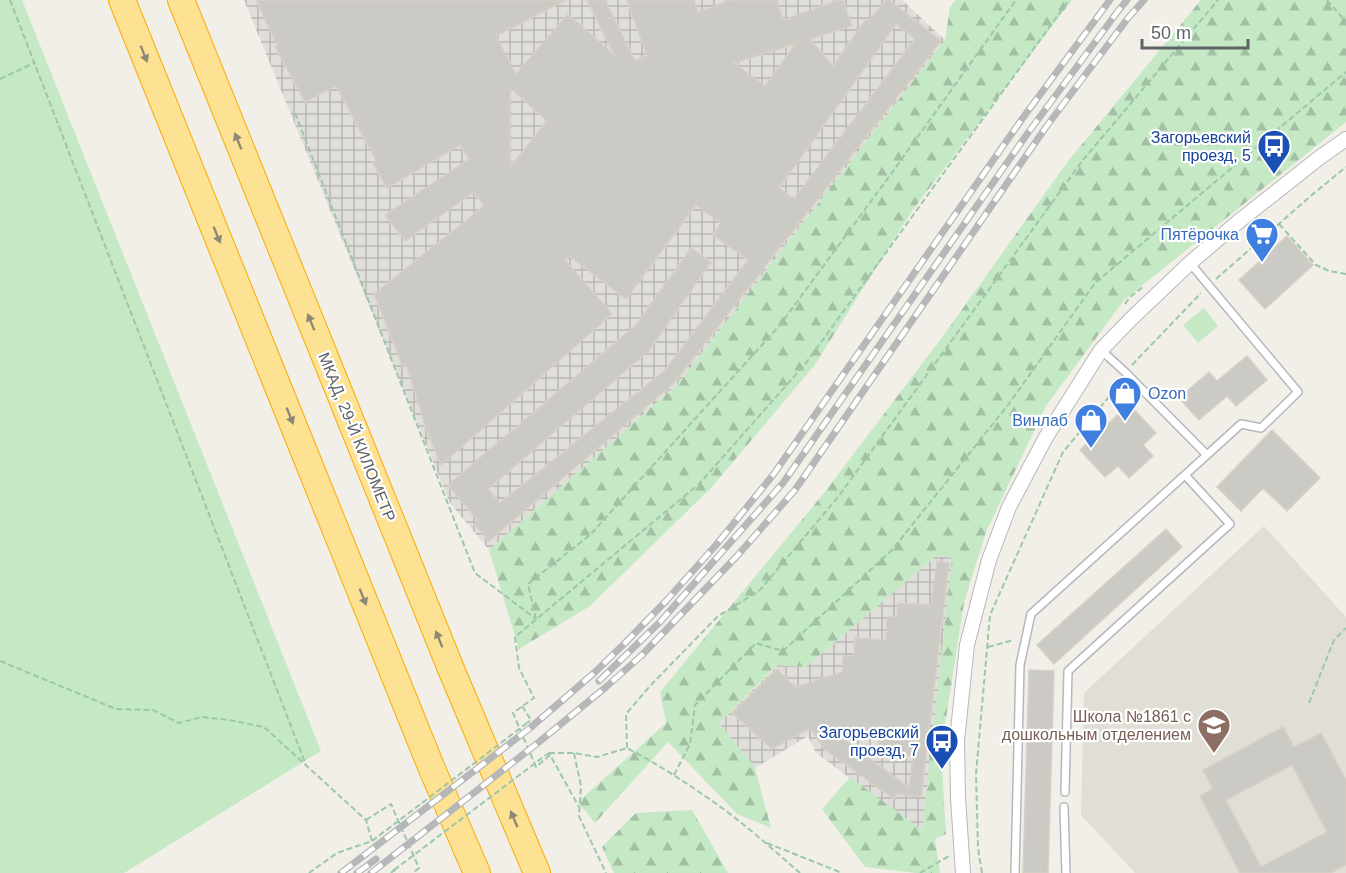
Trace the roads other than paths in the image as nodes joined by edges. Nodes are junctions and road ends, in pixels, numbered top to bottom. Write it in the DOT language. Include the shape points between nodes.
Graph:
graph roads {
  1 [pos="122,0"];
  2 [pos="181,0"];
  3 [pos="1346,139"];
  4 [pos="1190,263"];
  5 [pos="1101,350"];
  6 [pos="1207,455"];
  7 [pos="1185,475"];
  8 [pos="1065,792"];
  9 [pos="1064,807"];
  10 [pos="957,868"];
  11 [pos="477,873"];
  12 [pos="537,873"];
  13 [pos="1015,873"];
  14 [pos="1066,873"];
  1 -- 11 [label="highway, one-way"];
  12 -- 2 [label="highway, МКАД, 29-Й КИЛОМЕТР, one-way"];
  3 -- 4 [label="street"];
  4 -- 5 [label="street"];
  4 -- 6 [label="lane" via="1298,392 1261,428 1241,424"];
  5 -- 6 [label="lane"];
  5 -- 10 [label="street" via="1046,437 1009,507 989,560 967,645 957,740"];
  6 -- 7 [label="lane"];
  7 -- 8 [label="lane" via="1230,524 1068,671"];
  7 -- 13 [label="lane" via="1031,614 1020,665"];
  9 -- 14 [label="lane"];
}
